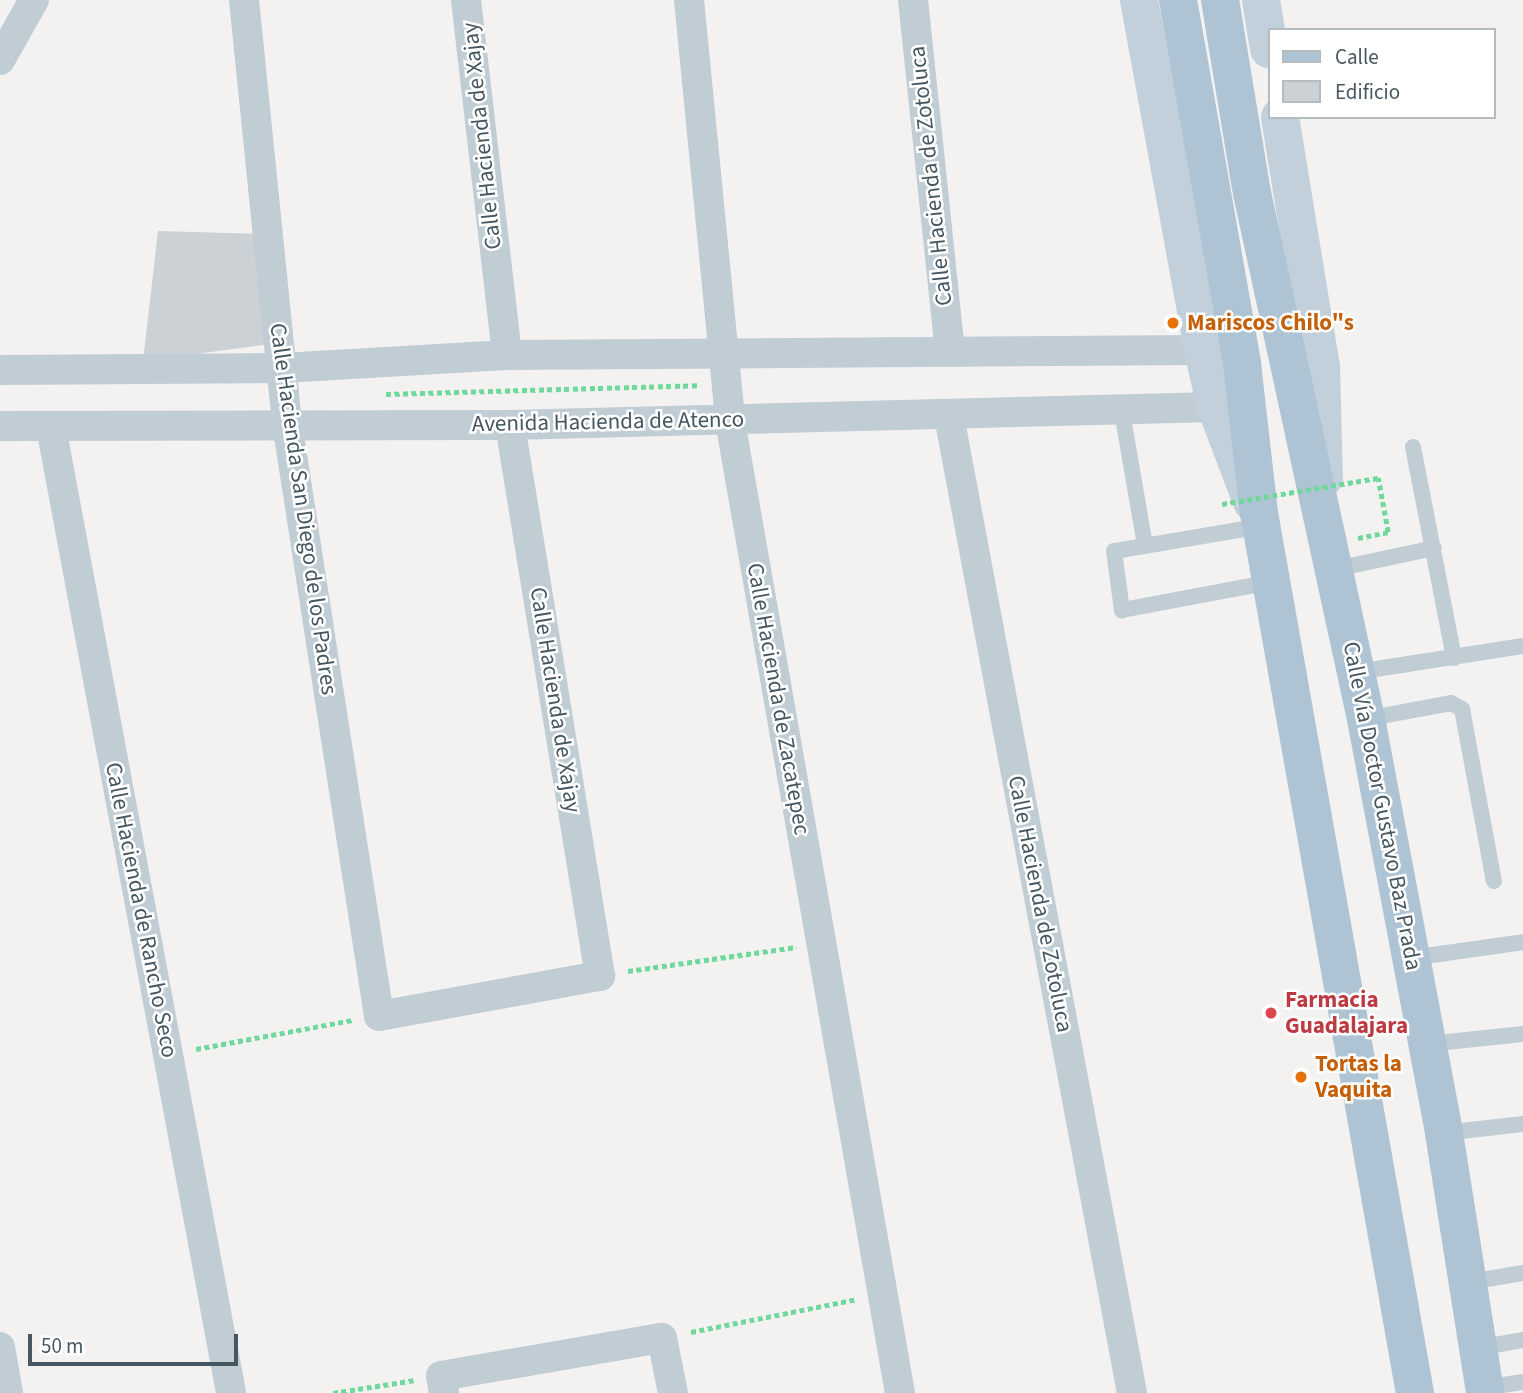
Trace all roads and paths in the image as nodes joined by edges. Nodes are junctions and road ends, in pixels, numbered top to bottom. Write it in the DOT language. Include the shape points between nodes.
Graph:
graph roads {
  1 [pos="34,0"];
  2 [pos="244,0"];
  3 [pos="466,0"];
  4 [pos="689,0"];
  5 [pos="913,0"];
  6 [pos="1139,0"];
  7 [pos="1178,0"];
  8 [pos="1220,0"];
  9 [pos="1261,0"];
  10 [pos="1268,43"];
  11 [pos="0,60"];
  12 [pos="1280,119"];
  13 [pos="1202,350"];
  14 [pos="950,352"];
  15 [pos="724,353"];
  16 [pos="507,355"];
  17 [pos="282,368"];
  18 [pos="0,370"];
  19 [pos="727,385"];
  20 [pos="381,394"];
  21 [pos="1216,407"];
  22 [pos="1122,412"];
  23 [pos="949,415"];
  24 [pos="730,421"];
  25 [pos="287,423"];
  26 [pos="510,425"];
  27 [pos="0,426"];
  28 [pos="51,428"];
  29 [pos="1413,447"];
  30 [pos="1222,504"];
  31 [pos="1324,509"];
  32 [pos="1261,524"];
  33 [pos="1388,532"];
  34 [pos="1145,545"];
  35 [pos="1434,548"];
  36 [pos="1336,569"];
  37 [pos="1275,581"];
  38 [pos="1523,646"];
  39 [pos="1454,658"];
  40 [pos="1357,672"];
  41 [pos="1366,719"];
  42 [pos="1494,881"];
  43 [pos="1523,942"];
  44 [pos="821,946"];
  45 [pos="1411,958"];
  46 [pos="600,976"];
  47 [pos="379,1016"];
  48 [pos="1523,1034"];
  49 [pos="1428,1044"];
  50 [pos="168,1054"];
  51 [pos="1523,1124"];
  52 [pos="1444,1133"];
  53 [pos="1523,1273"];
  54 [pos="1469,1282"];
  55 [pos="882,1294"];
  56 [pos="662,1338"];
  57 [pos="1523,1340"];
  58 [pos="0,1347"];
  59 [pos="1478,1348"];
  60 [pos="1523,1382"];
  61 [pos="442,1384"];
  62 [pos="1485,1391"];
  63 [pos="8,1393"];
  64 [pos="232,1393"];
  65 [pos="333,1393"];
  66 [pos="673,1393"];
  67 [pos="900,1393"];
  68 [pos="1132,1393"];
  69 [pos="1415,1393"];
  1 -- 11 [label="street"];
  2 -- 17 [label="street, Calle Hacienda San Diego de los Padres"];
  3 -- 16 [label="street, Calle Hacienda de Xajay"];
  4 -- 15 [label="street, Calle Hacienda de Zacatepec"];
  5 -- 14 [label="street, Calle Hacienda de Zotoluca"];
  6 -- 13 [label="main road"];
  7 -- 32 [label="main road" via="1242,365"];
  8 -- 31 [label="main road, Calle Vía Doctor Gustavo Baz Prada" via="1252,193"];
  9 -- 10 [label="main road"];
  12 -- 31 [label="main road, Calle Vía Doctor Gustavo Baz Prada" via="1321,367"];
  13 -- 14 [label="street"];
  13 -- 21 [label="main road"];
  14 -- 15 [label="street"];
  15 -- 16 [label="street"];
  15 -- 19 [label="street, Calle Hacienda de Zacatepec"];
  16 -- 17 [label="street"];
  17 -- 18 [label="street"];
  17 -- 25 [label="street, Calle Hacienda San Diego de los Padres"];
  19 -- 20 [label="path"];
  19 -- 24 [label="street, Calle Hacienda de Zacatepec"];
  21 -- 22 [label="street, Avenida Hacienda de Atenco"];
  21 -- 32 [label="main road"];
  22 -- 23 [label="street, Avenida Hacienda de Atenco"];
  22 -- 34 [label="lane"];
  23 -- 24 [label="street, Avenida Hacienda de Atenco"];
  23 -- 68 [label="street, Calle Hacienda de Zotoluca"];
  24 -- 26 [label="street, Avenida Hacienda de Atenco"];
  24 -- 44 [label="street, Calle Hacienda de Zacatepec"];
  25 -- 26 [label="street, Avenida Hacienda de Atenco"];
  25 -- 28 [label="street, Avenida Hacienda de Atenco"];
  25 -- 47 [label="street, Calle Hacienda San Diego de los Padres"];
  26 -- 46 [label="street, Calle Hacienda de Xajay"];
  27 -- 28 [label="street, Avenida Hacienda de Atenco"];
  28 -- 50 [label="street, Calle Hacienda de Rancho Seco"];
  29 -- 35 [label="lane"];
  30 -- 33 [label="path, bridge" via="1378,478"];
  31 -- 36 [label="main road, Calle Vía Doctor Gustavo Baz Prada"];
  32 -- 34 [label="lane"];
  32 -- 37 [label="main road"];
  34 -- 37 [label="lane" via="1114,551 1122,610"];
  35 -- 36 [label="lane"];
  35 -- 39 [label="lane"];
  36 -- 40 [label="main road, Calle Vía Doctor Gustavo Baz Prada"];
  37 -- 69 [label="main road"];
  38 -- 39 [label="lane"];
  39 -- 40 [label="lane"];
  40 -- 41 [label="main road, Calle Vía Doctor Gustavo Baz Prada"];
  41 -- 42 [label="lane" via="1451,703 1462,709"];
  41 -- 45 [label="main road, Calle Vía Doctor Gustavo Baz Prada"];
  43 -- 45 [label="lane"];
  44 -- 46 [label="path"];
  44 -- 55 [label="street, Calle Hacienda de Zacatepec"];
  45 -- 49 [label="main road, Calle Vía Doctor Gustavo Baz Prada"];
  46 -- 47 [label="street"];
  47 -- 50 [label="path"];
  48 -- 49 [label="lane"];
  49 -- 52 [label="main road, Calle Vía Doctor Gustavo Baz Prada"];
  50 -- 64 [label="street, Calle Hacienda de Rancho Seco"];
  51 -- 52 [label="lane"];
  52 -- 54 [label="main road, Calle Vía Doctor Gustavo Baz Prada"];
  53 -- 54 [label="lane"];
  54 -- 59 [label="main road, Calle Vía Doctor Gustavo Baz Prada"];
  55 -- 56 [label="path"];
  55 -- 67 [label="street, Calle Hacienda de Zacatepec"];
  56 -- 61 [label="street"];
  56 -- 66 [label="street"];
  57 -- 59 [label="lane"];
  58 -- 63 [label="street"];
  59 -- 62 [label="main road, Calle Vía Doctor Gustavo Baz Prada"];
  60 -- 62 [label="lane"];
  61 -- 65 [label="path"];
}
